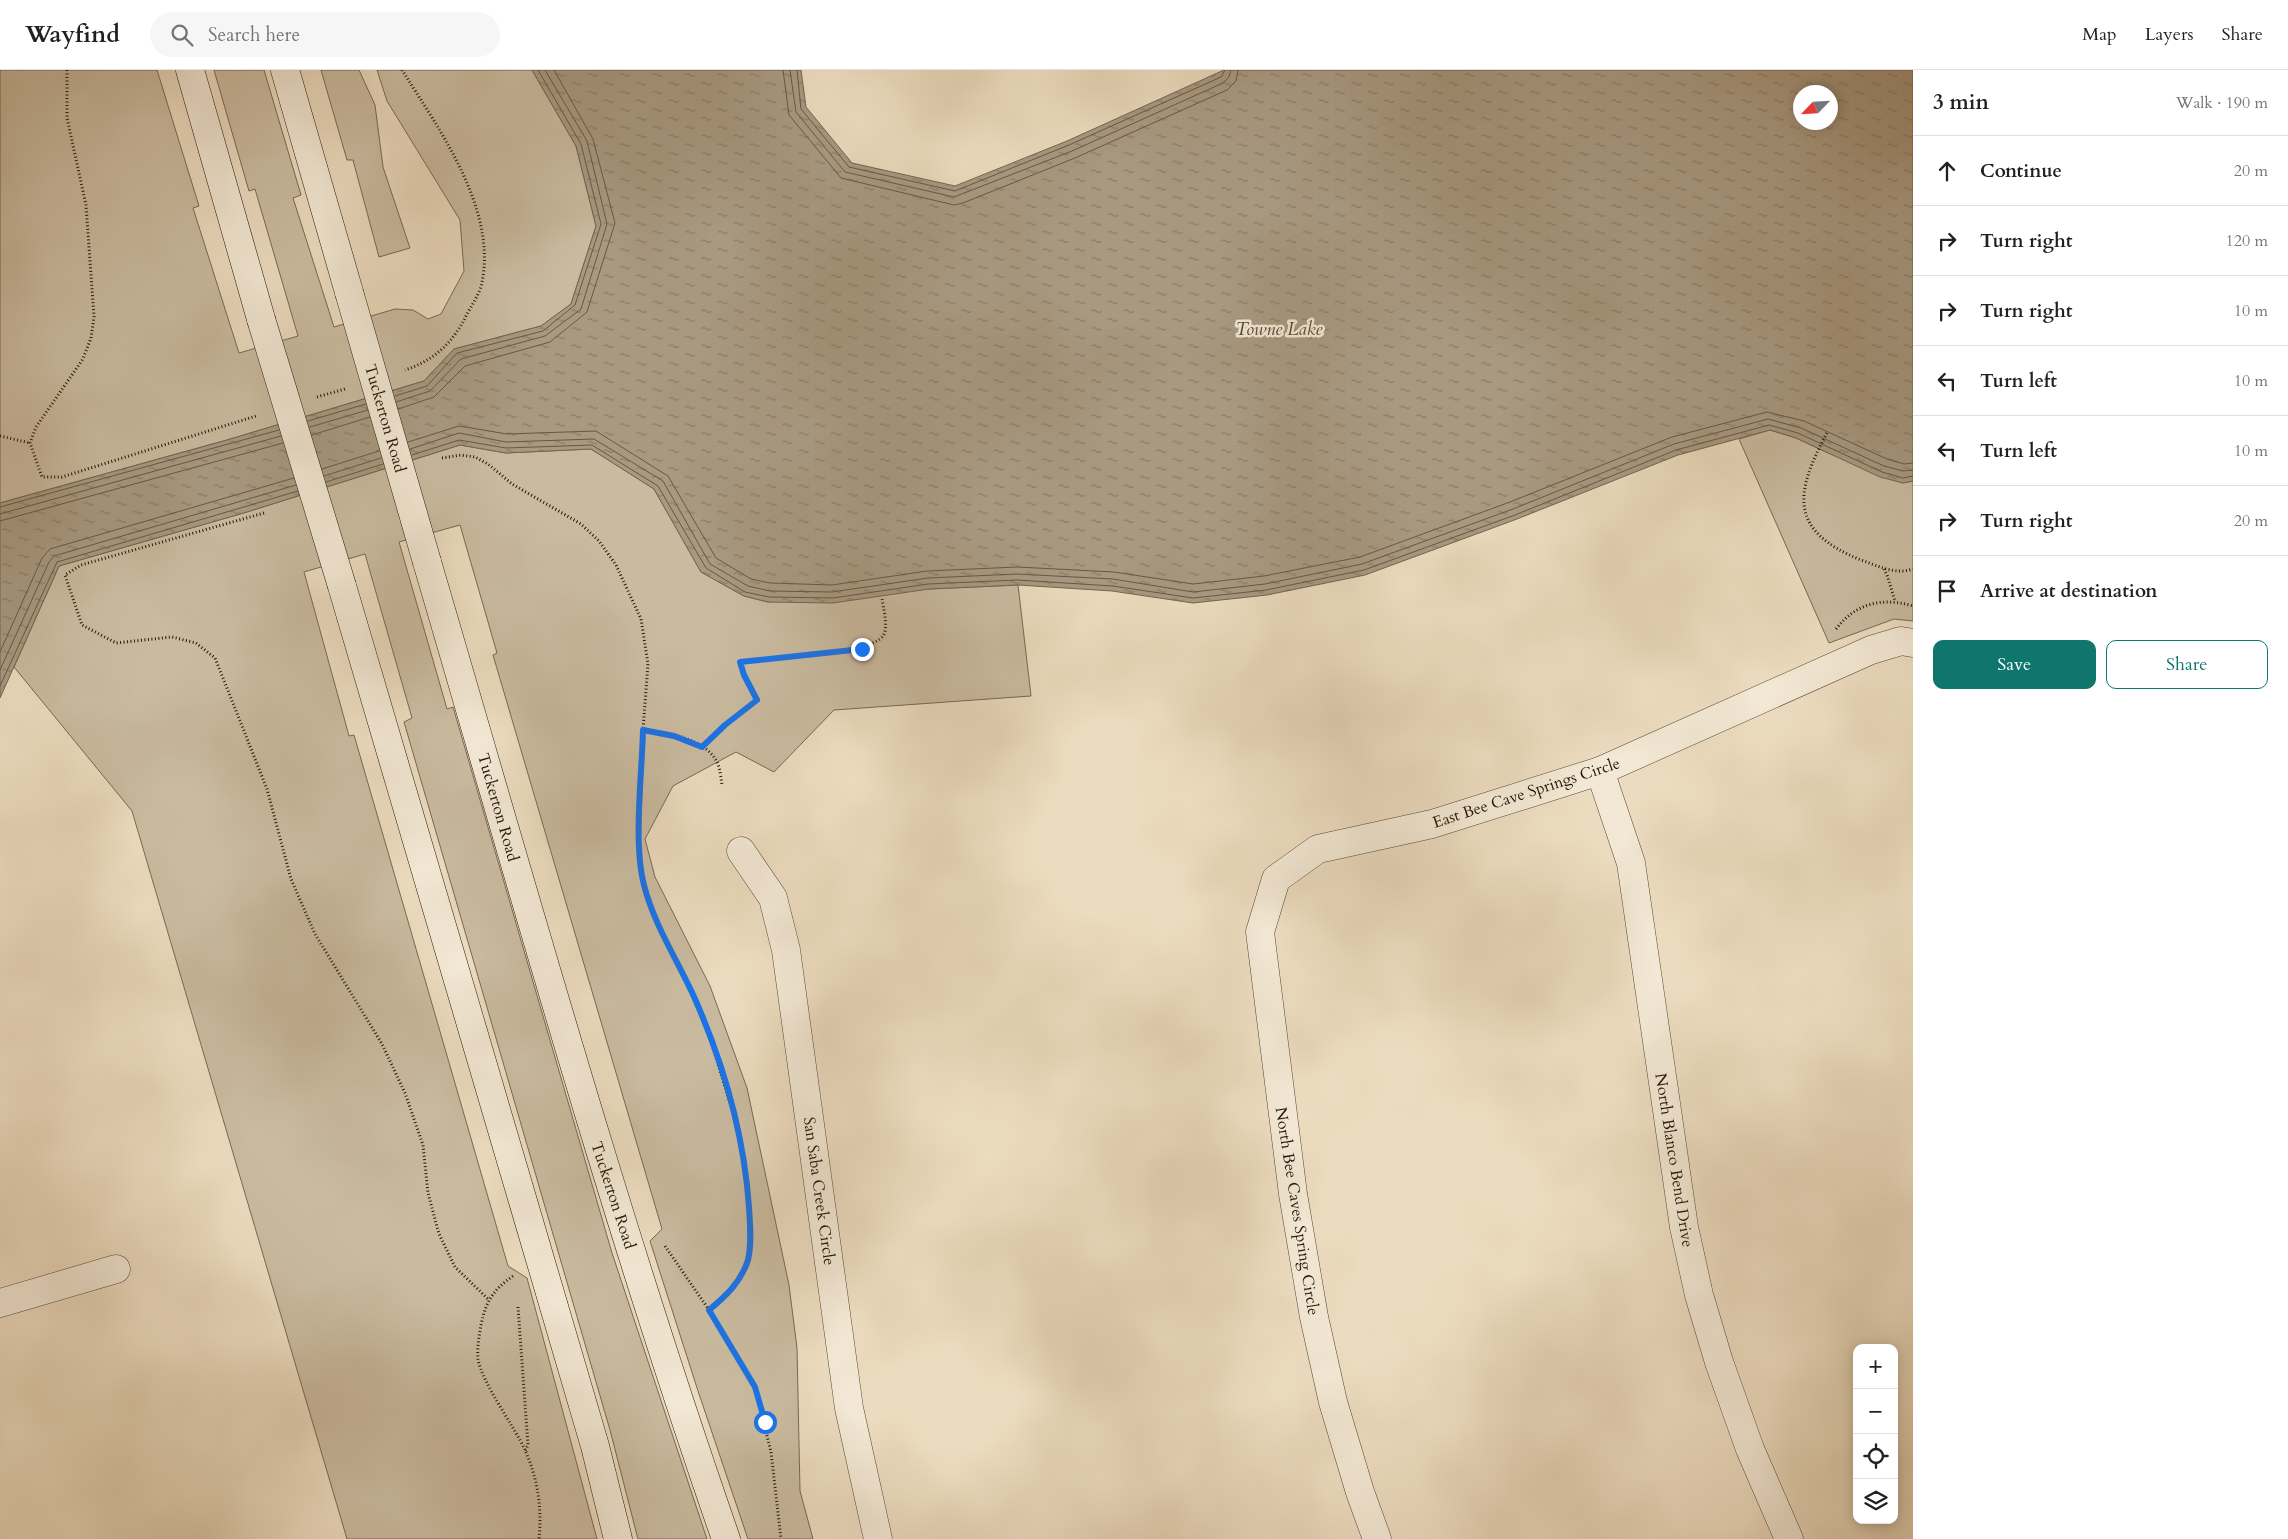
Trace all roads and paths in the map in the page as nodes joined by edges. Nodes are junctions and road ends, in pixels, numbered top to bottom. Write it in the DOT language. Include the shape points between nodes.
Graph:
graph roads {
  1 [pos="190,70"];
  2 [pos="285,70"];
  3 [pos="1826,433"];
  4 [pos="0,436"];
  5 [pos="30,443"];
  6 [pos="442,458"];
  7 [pos="264,513"];
  8 [pos="1883,569"];
  9 [pos="1913,569"];
  10 [pos="882,598"];
  11 [pos="1895,601"];
  12 [pos="1913,606"];
  13 [pos="1830,633"];
  14 [pos="1913,643"];
  15 [pos="643,730"];
  16 [pos="702,747"];
  17 [pos="1600,771"];
  18 [pos="722,785"];
  19 [pos="741,851"];
  20 [pos="1276,879"];
  21 [pos="665,1245"];
  22 [pos="116,1269"];
  23 [pos="516,1284"];
  24 [pos="488,1299"];
  25 [pos="518,1302"];
  26 [pos="0,1303"];
  27 [pos="709,1310"];
  28 [pos="525,1451"];
  29 [pos="539,1539"];
  30 [pos="618,1539"];
  31 [pos="726,1539"];
  32 [pos="781,1539"];
  33 [pos="878,1539"];
  34 [pos="1377,1539"];
  35 [pos="1789,1539"];
  1 -- 30 [label="main road, bridge" via="595,1446"];
  2 -- 31 [label="main road, Tuckerton Road, bridge" via="586,1106"];
  3 -- 8 [label="path" via="1802,492 1808,520 1828,543"];
  4 -- 5 [label="path"];
  6 -- 15 [label="path" via="461,455 481,461 512,484 581,524 599,541 629,591 646,638 648,664"];
  7 -- 24 [label="path" via="81,565 65,575 82,625 116,643 172,637 196,643 215,658 266,789 292,878 316,934 382,1044 405,1093 423,1145 428,1193 439,1234 455,1267"];
  8 -- 9 [label="path"];
  8 -- 11 [label="path"];
  10 -- 16 [label="path" via="885,628 883,636 874,644 842,652 740,662 757,700"];
  11 -- 12 [label="path"];
  11 -- 13 [label="path" via="1860,607"];
  14 -- 17 [label="main road, East Bee Cave Springs Circle" via="1901,641 1871,650"];
  15 -- 16 [label="path" via="674,736"];
  15 -- 27 [label="path" via="639,852 643,884 710,1038 735,1120 746,1172 751,1242 748,1260 732,1289"];
  16 -- 18 [label="path" via="717,762"];
  17 -- 20 [label="main road, East Bee Cave Springs Circle" via="1432,824 1318,849"];
  17 -- 35 [label="main road, North Blanco Bend Drive" via="1631,863 1684,1227 1699,1295 1750,1449"];
  19 -- 33 [label="main road, San Saba Creek Circle" via="773,898 786,950 850,1408"];
  20 -- 34 [label="main road, North Bee Caves Spring Circle" via="1260,932 1293,1194 1314,1317 1333,1402"];
  21 -- 27 [label="path"];
  22 -- 26 [label="main road"];
  23 -- 24 [label="path" via="516,1274"];
  24 -- 28 [label="path" via="478,1341 478,1360"];
  25 -- 28 [label="path" via="528,1444"];
  27 -- 32 [label="path" via="755,1387 772,1452"];
  28 -- 29 [label="path" via="540,1501"];
}
